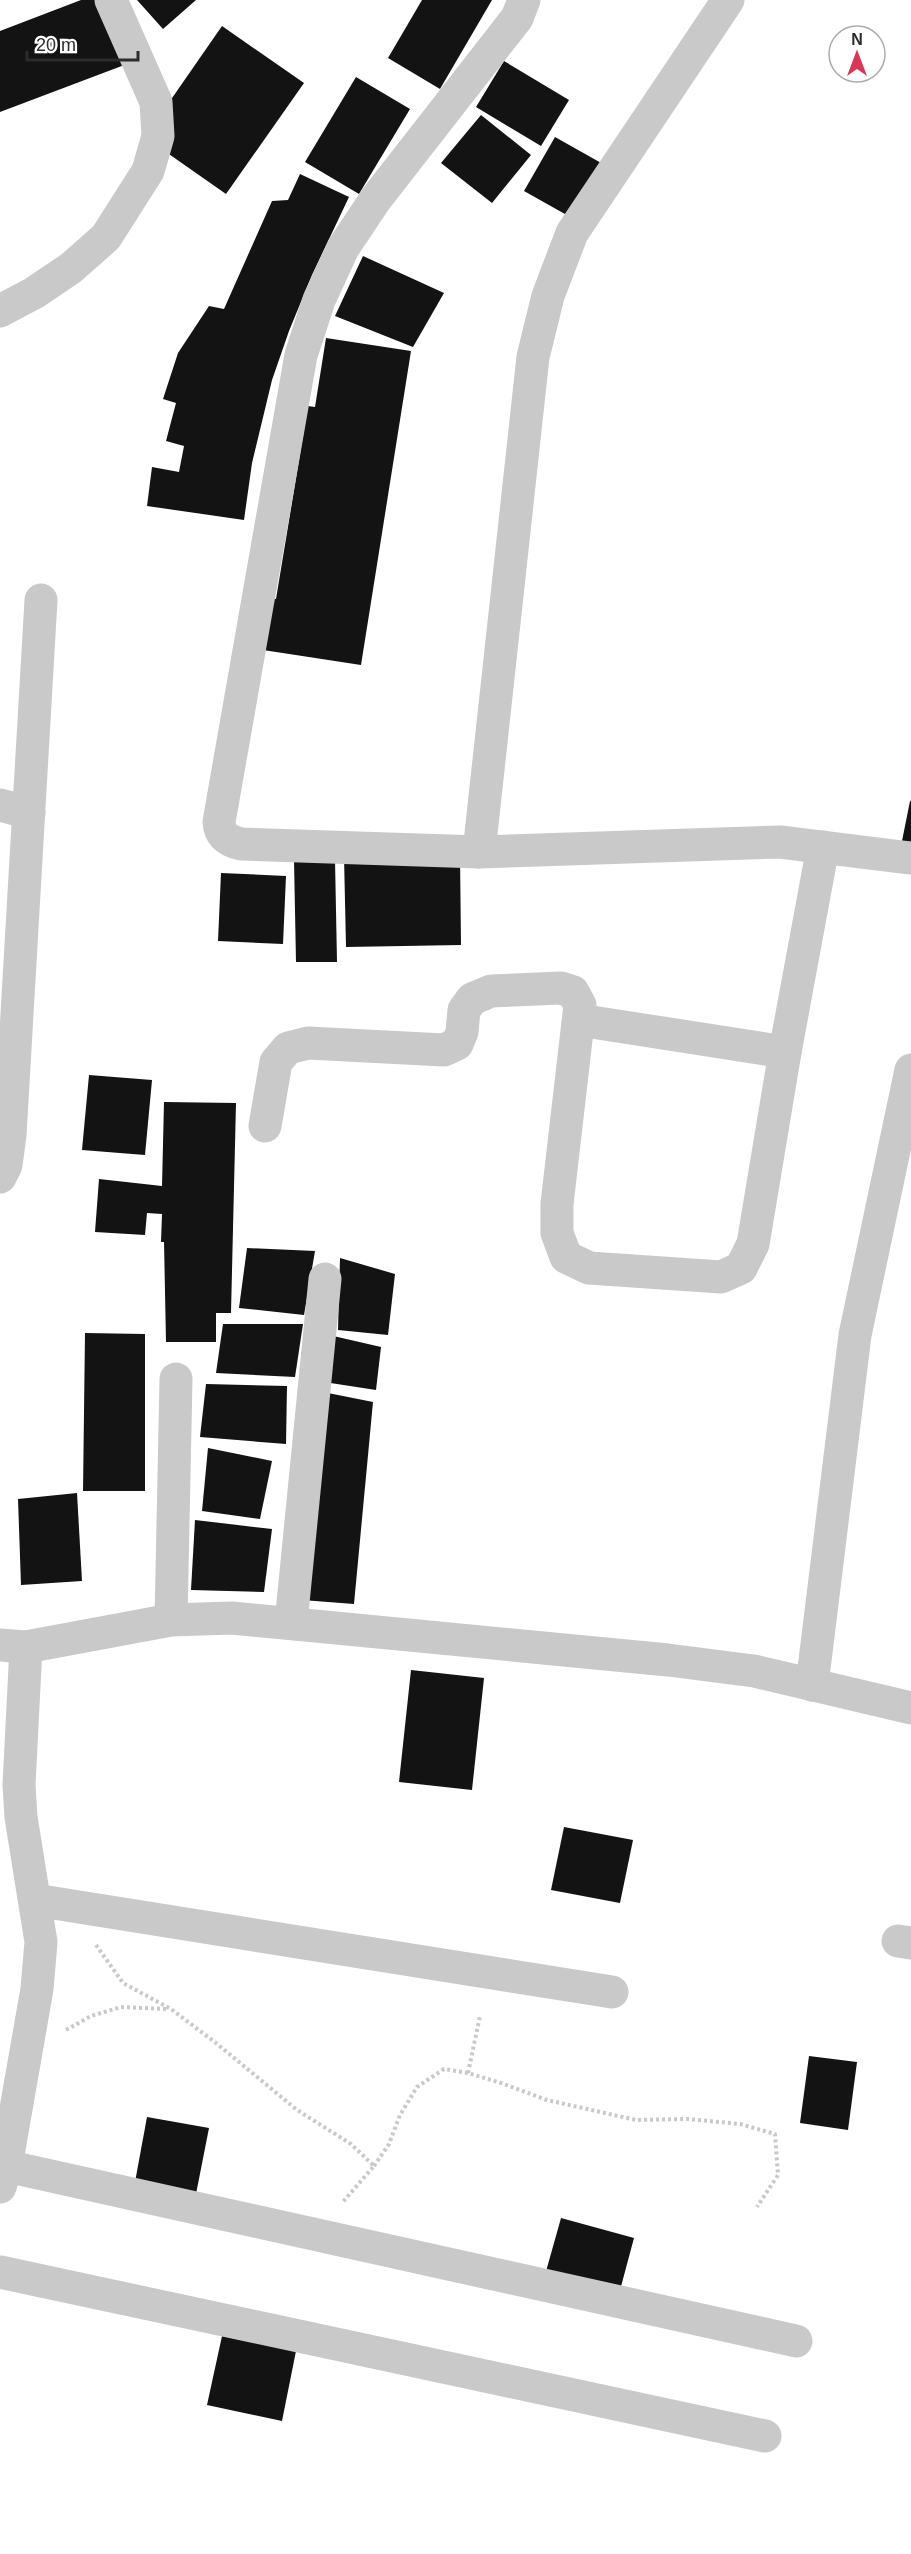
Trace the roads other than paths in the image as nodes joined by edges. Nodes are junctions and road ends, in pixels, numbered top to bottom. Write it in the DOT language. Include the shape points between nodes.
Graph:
graph roads {
  1 [pos="111,0"];
  2 [pos="524,0"];
  3 [pos="728,0"];
  4 [pos="0,311"];
  5 [pos="40,600"];
  6 [pos="14,809"];
  7 [pos="823,847"];
  8 [pos="479,852"];
  9 [pos="911,858"];
  10 [pos="579,1020"];
  11 [pos="785,1052"];
  12 [pos="911,1070"];
  13 [pos="265,1126"];
  14 [pos="0,1177"];
  15 [pos="325,1279"];
  16 [pos="176,1379"];
  17 [pos="171,1620"];
  18 [pos="291,1623"];
  19 [pos="13,1646"];
  20 [pos="812,1685"];
  21 [pos="911,1708"];
  22 [pos="49,1902"];
  23 [pos="612,1992"];
  24 [pos="8,2109"];
  25 [pos="3,2177"];
  26 [pos="0,2272"];
  27 [pos="796,2341"];
  28 [pos="765,2436"];
  1 -- 4 [label="street" via="156,102 158,136 148,171 106,237 71,268"];
  2 -- 8 [label="street" via="517,18 375,200 343,248 319,300 301,355 219,822 220,832 229,841 241,844"];
  3 -- 8 [label="street" via="572,233 548,296 533,357"];
  5 -- 6 [label="street"];
  6 -- 14 [label="street" via="10,1135 6,1165"];
  7 -- 8 [label="street" via="724,842"];
  7 -- 9 [label="street"];
  7 -- 11 [label="street"];
  10 -- 11 [label="street"];
  10 -- 11 [label="street" via="557,1233 566,1257 589,1268 721,1277 741,1268 753,1244"];
  10 -- 13 [label="street" via="580,1005 573,992 561,988 491,991 472,999 464,1010 458,1044 444,1050 308,1043 288,1048 276,1062"];
  12 -- 20 [label="street" via="855,1335"];
  15 -- 18 [label="street"];
  16 -- 17 [label="street"];
  17 -- 18 [label="street" via="232,1618"];
  17 -- 19 [label="street"];
  18 -- 20 [label="street" via="668,1660 754,1671"];
  19 -- 22 [label="street" via="21,1817"];
  20 -- 21 [label="street"];
  22 -- 23 [label="street"];
  22 -- 24 [label="street" via="30,2027"];
  24 -- 25 [label="street"];
  25 -- 27 [label="street" via="315,2234"];
  26 -- 28 [label="street"];
}
